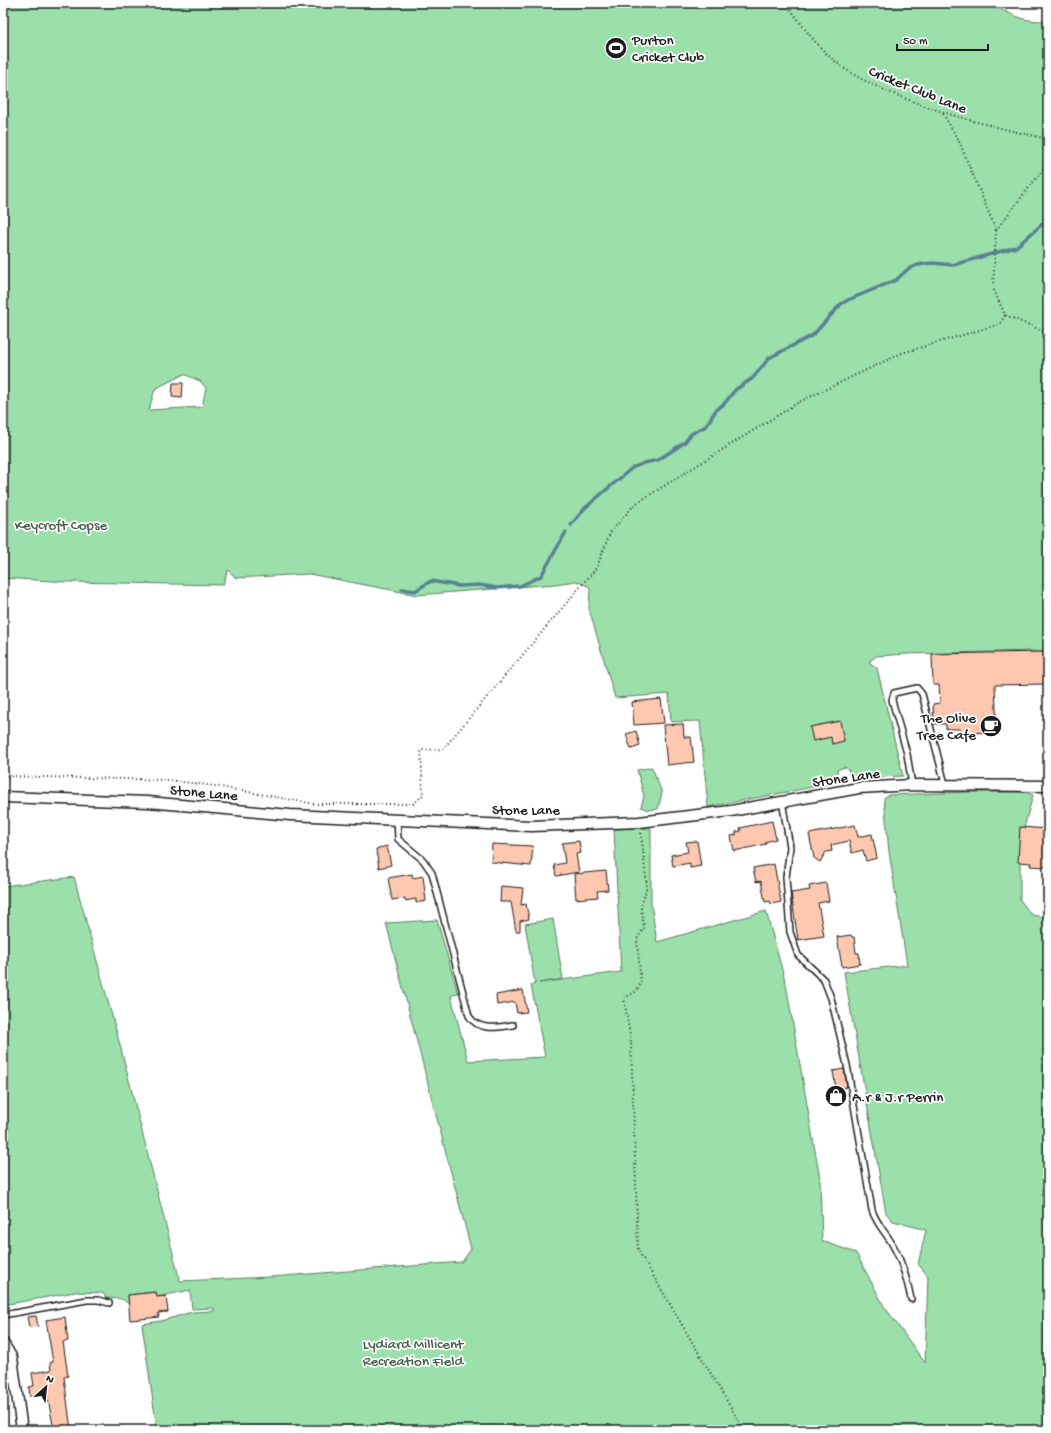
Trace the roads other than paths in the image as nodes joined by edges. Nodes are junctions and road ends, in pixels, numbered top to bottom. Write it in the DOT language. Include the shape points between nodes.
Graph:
graph roads {
  1 [pos="945,784"];
  2 [pos="912,785"];
  3 [pos="1048,786"];
  4 [pos="3,797"];
  5 [pos="782,802"];
  6 [pos="398,819"];
  7 [pos="513,1025"];
  8 [pos="910,1299"];
  9 [pos="109,1303"];
  10 [pos="3,1315"];
  11 [pos="3,1343"];
  12 [pos="22,1430"];
  1 -- 2 [label="street, Stone Lane"];
  1 -- 2 [label="lane" via="922,694 917,688 894,693 892,700 907,754"];
  1 -- 3 [label="street, Stone Lane"];
  2 -- 5 [label="street, Stone Lane" via="859,788"];
  4 -- 6 [label="street, Stone Lane" via="148,802 290,814"];
  5 -- 6 [label="street, Stone Lane" via="639,822 532,826"];
  5 -- 8 [label="lane" via="790,847 786,877 790,932 798,955 824,980 831,998 849,1072 872,1210 898,1255 907,1279"];
  6 -- 7 [label="lane" via="398,838 423,860 432,873 469,1016 475,1023 485,1027"];
  9 -- 10 [label="lane" via="87,1300"];
  11 -- 12 [label="street" via="12,1358"];
}
